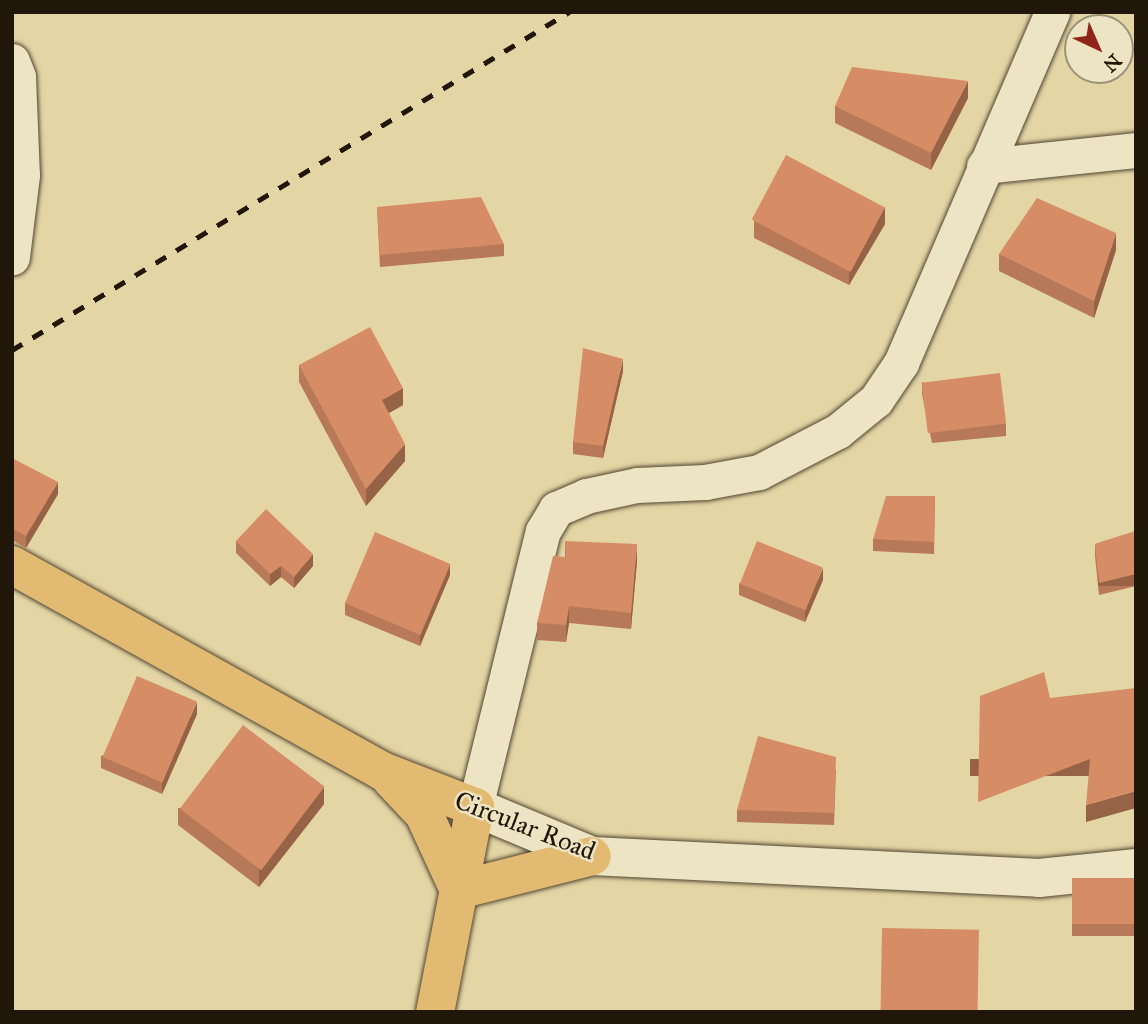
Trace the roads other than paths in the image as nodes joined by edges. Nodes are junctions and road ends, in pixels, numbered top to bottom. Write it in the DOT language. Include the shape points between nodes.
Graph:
graph roads {
  1 [pos="1052,12"];
  2 [pos="12,61"];
  3 [pos="1136,150"];
  4 [pos="984,166"];
  5 [pos="12,257"];
  6 [pos="12,565"];
  7 [pos="382,771"];
  8 [pos="475,807"];
  9 [pos="592,856"];
  10 [pos="1136,867"];
  11 [pos="459,890"];
  12 [pos="435,1012"];
  1 -- 4 [label="street"];
  2 -- 5 [label="street" via="18,77 22,175"];
  3 -- 4 [label="street"];
  4 -- 8 [label="street" via="901,363 876,400 847,423 759,472 705,482 637,485 586,496 556,509 543,531"];
  6 -- 7 [label="main road, Circular Road"];
  7 -- 8 [label="main road, Circular Road"];
  7 -- 11 [label="main road" via="424,814"];
  8 -- 9 [label="main road, Circular Road"];
  8 -- 11 [label="main road"];
  9 -- 10 [label="main road, Circular Road" via="1039,878"];
  9 -- 11 [label="main road"];
  11 -- 12 [label="main road"];
}
